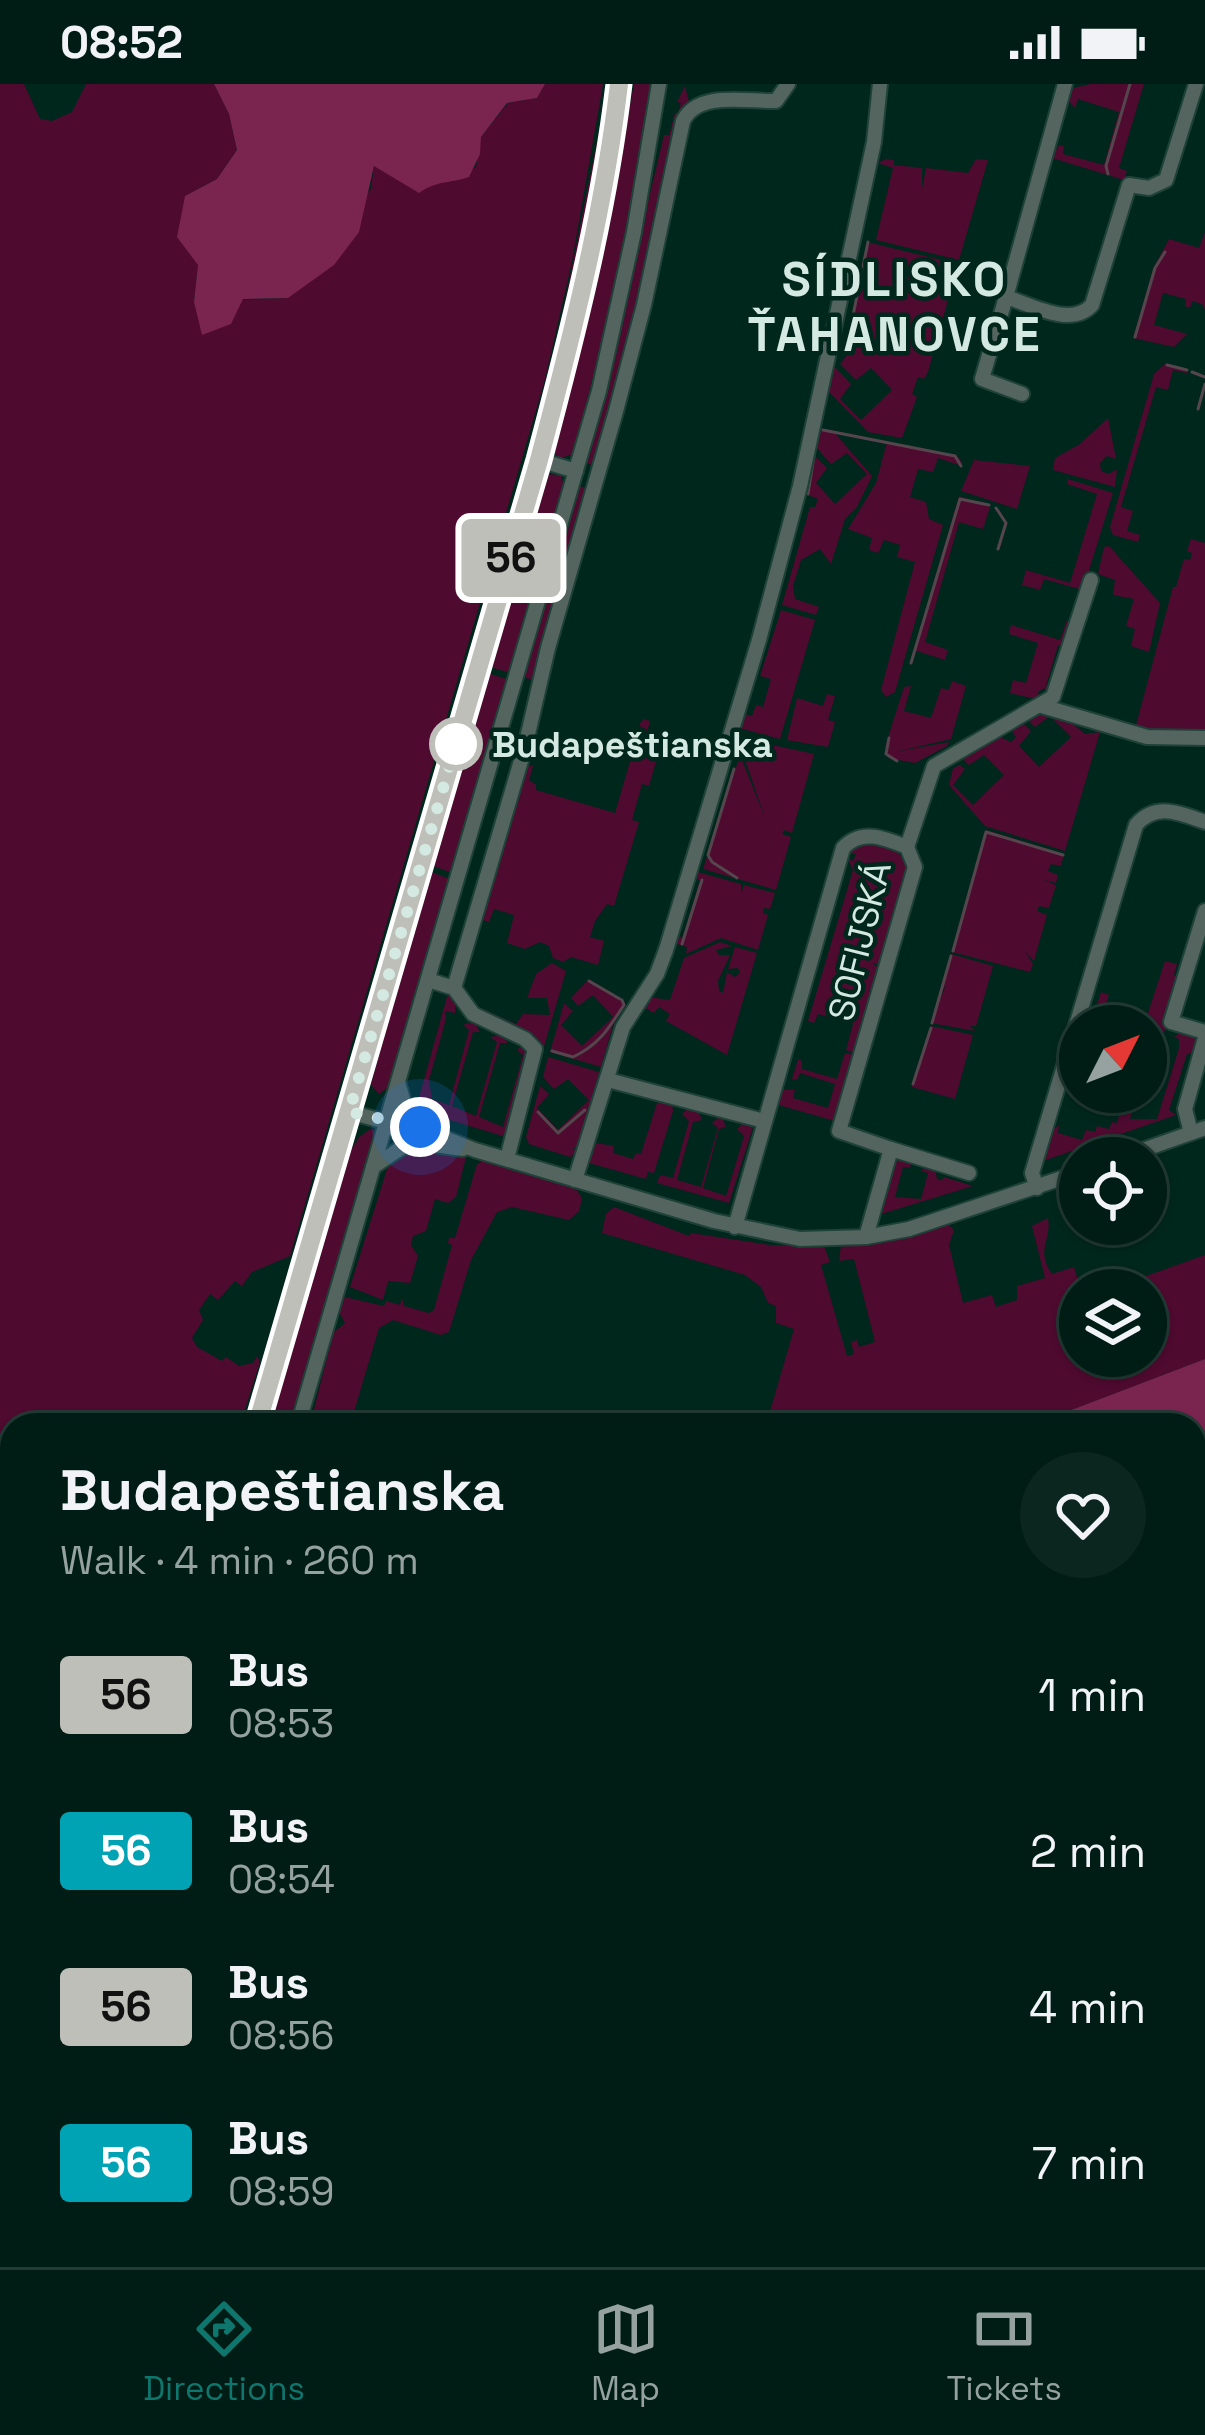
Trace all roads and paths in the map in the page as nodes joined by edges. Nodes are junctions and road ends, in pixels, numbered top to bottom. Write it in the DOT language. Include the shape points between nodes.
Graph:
graph roads {
  1 [pos="619,84"];
  2 [pos="659,84"];
  3 [pos="788,84"];
  4 [pos="880,84"];
  5 [pos="1065,84"];
  6 [pos="1196,84"];
  7 [pos="1006,297"];
  8 [pos="1022,394"];
  9 [pos="539,460"];
  10 [pos="576,471"];
  11 [pos="1091,580"];
  12 [pos="1042,706"];
  13 [pos="1205,738"];
  14 [pos="1205,822"];
  15 [pos="907,847"];
  16 [pos="1205,911"];
  17 [pos="428,980"];
  18 [pos="454,988"];
  19 [pos="1205,1035"];
  20 [pos="608,1080"];
  21 [pos="398,1082"];
  22 [pos="349,1112"];
  23 [pos="764,1121"];
  24 [pos="386,1122"];
  25 [pos="1198,1130"];
  26 [pos="420,1134"];
  27 [pos="1167,1141"];
  28 [pos="891,1149"];
  29 [pos="507,1160"];
  30 [pos="373,1167"];
  31 [pos="969,1173"];
  32 [pos="575,1180"];
  33 [pos="1059,1180"];
  34 [pos="1037,1188"];
  35 [pos="735,1227"];
  36 [pos="866,1238"];
  37 [pos="261,1413"];
  38 [pos="301,1413"];
  1 -- 9 [label="street" via="597,218"];
  2 -- 10 [label="street" via="622,293"];
  3 -- 18 [label="street" via="776,101 704,102 685,116 644,304"];
  4 -- 20 [label="street" via="809,446 759,640 666,950 623,1027"];
  5 -- 7 [label="street"];
  6 -- 7 [label="street" via="1168,177 1154,187 1130,185 1089,309 1067,316"];
  7 -- 8 [label="street" via="982,380"];
  9 -- 10 [label="street"];
  9 -- 22 [label="street"];
  10 -- 17 [label="street"];
  11 -- 12 [label="street" via="1060,682"];
  12 -- 13 [label="street" via="1129,734"];
  12 -- 15 [label="street" via="934,766"];
  14 -- 34 [label="street" via="1164,810 1136,825 1032,1173"];
  15 -- 23 [label="street, SOFIJSKÁ" via="864,835 843,848"];
  15 -- 28 [label="street, SOFIJSKÁ" via="915,873 839,1131"];
  16 -- 19 [label="street" via="1171,1022"];
  17 -- 18 [label="street"];
  17 -- 21 [label="street"];
  18 -- 29 [label="street" via="472,1014 535,1049"];
  19 -- 25 [label="street" via="1186,1108"];
  20 -- 23 [label="street"];
  20 -- 32 [label="street"];
  21 -- 24 [label="street"];
  21 -- 26 [label="street"];
  22 -- 24 [label="street"];
  22 -- 37 [label="street"];
  23 -- 35 [label="street, SOFIJSKÁ"];
  24 -- 26 [label="street"];
  24 -- 30 [label="street"];
  25 -- 27 [label="street"];
  26 -- 29 [label="street"];
  26 -- 30 [label="street"];
  28 -- 31 [label="street, SOFIJSKÁ"];
  28 -- 36 [label="street"];
  29 -- 32 [label="street"];
  30 -- 38 [label="street"];
  32 -- 35 [label="street"];
  33 -- 34 [label="street"];
  34 -- 36 [label="street"];
  35 -- 36 [label="street" via="800,1240"];
}
